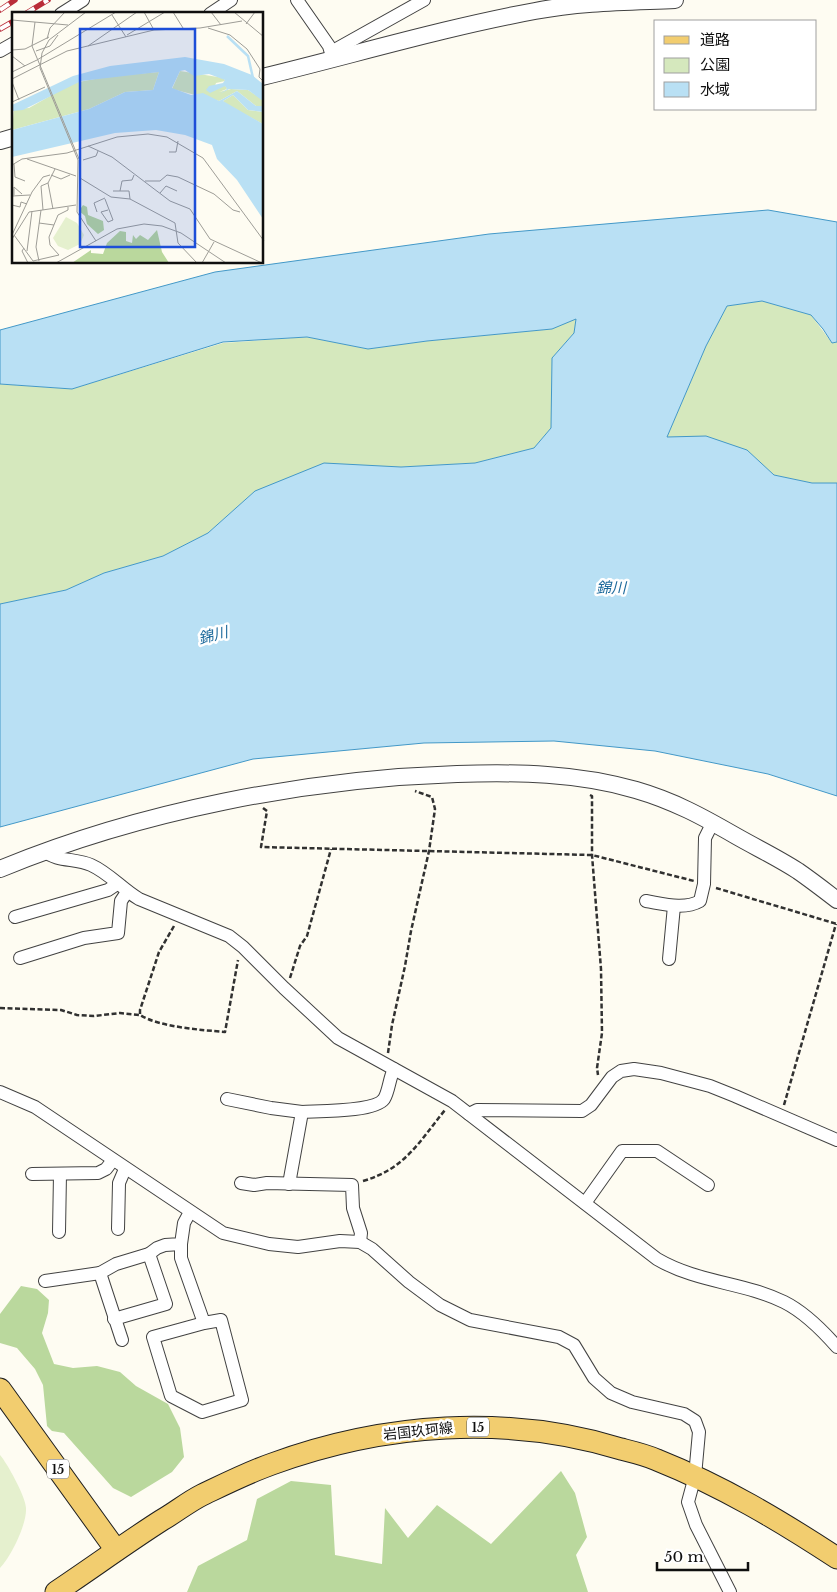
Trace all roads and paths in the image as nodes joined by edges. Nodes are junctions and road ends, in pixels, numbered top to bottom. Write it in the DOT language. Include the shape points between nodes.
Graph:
graph roads {
  1 [pos="83,0"];
  2 [pos="231,0"];
  3 [pos="297,0"];
  4 [pos="424,0"];
  5 [pos="675,0"];
  6 [pos="536,5"];
  7 [pos="65,12"];
  8 [pos="213,12"];
  9 [pos="12,44"];
  10 [pos="0,51"];
  11 [pos="332,56"];
  12 [pos="264,76"];
  13 [pos="408,791"];
  14 [pos="585,793"];
  15 [pos="258,804"];
  16 [pos="713,822"];
  17 [pos="331,849"];
  18 [pos="44,851"];
  19 [pos="429,851"];
  20 [pos="592,854"];
  21 [pos="0,869"];
  22 [pos="117,884"];
  23 [pos="704,884"];
  24 [pos="127,892"];
  25 [pos="837,900"];
  26 [pos="646,901"];
  27 [pos="674,906"];
  28 [pos="15,917"];
  29 [pos="181,917"];
  30 [pos="837,924"];
  31 [pos="243,947"];
  32 [pos="20,958"];
  33 [pos="669,959"];
  34 [pos="284,988"];
  35 [pos="0,1008"];
  36 [pos="140,1015"];
  37 [pos="389,1067"];
  38 [pos="0,1092"];
  39 [pos="598,1096"];
  40 [pos="227,1099"];
  41 [pos="452,1101"];
  42 [pos="302,1112"];
  43 [pos="470,1114"];
  44 [pos="781,1116"];
  45 [pos="837,1140"];
  46 [pos="113,1160"];
  47 [pos="125,1169"];
  48 [pos="32,1174"];
  49 [pos="60,1174"];
  50 [pos="241,1183"];
  51 [pos="288,1184"];
  52 [pos="708,1184"];
  53 [pos="352,1185"];
  54 [pos="585,1203"];
  55 [pos="190,1212"];
  56 [pos="118,1229"];
  57 [pos="59,1232"];
  58 [pos="360,1242"];
  59 [pos="181,1244"];
  60 [pos="149,1254"];
  61 [pos="100,1273"];
  62 [pos="45,1281"];
  63 [pos="114,1319"];
  64 [pos="204,1323"];
  65 [pos="122,1340"];
  66 [pos="837,1347"];
  67 [pos="0,1389"];
  68 [pos="695,1476"];
  69 [pos="116,1550"];
  70 [pos="837,1558"];
  71 [pos="56,1592"];
  72 [pos="730,1592"];
  1 -- 7 [label="street"];
  2 -- 8 [label="street"];
  3 -- 11 [label="street" via="329,46"];
  4 -- 11 [label="street"];
  5 -- 6 [label="street"];
  6 -- 11 [label="street" via="461,27"];
  9 -- 10 [label="street"];
  11 -- 12 [label="street"];
  13 -- 19 [label="path" via="432,797 435,809"];
  14 -- 20 [label="path" via="592,796"];
  15 -- 17 [label="path" via="267,811 261,847"];
  16 -- 18 [label="street" via="664,799 602,781 553,774 432,775 347,782 267,794 170,814"];
  16 -- 23 [label="street" via="705,838"];
  16 -- 25 [label="street" via="798,871"];
  17 -- 19 [label="path"];
  17 -- 34 [label="path" via="307,936"];
  18 -- 21 [label="street"];
  18 -- 22 [label="street" via="52,857 93,866"];
  19 -- 20 [label="path"];
  19 -- 37 [label="path" via="392,1025 387,1057"];
  20 -- 23 [label="path"];
  20 -- 39 [label="path" via="602,996"];
  22 -- 24 [label="street"];
  22 -- 28 [label="street" via="108,890"];
  23 -- 27 [label="street" via="700,901 694,905"];
  23 -- 30 [label="path"];
  24 -- 29 [label="street"];
  24 -- 32 [label="street" via="121,901 118,933 84,938"];
  26 -- 27 [label="street"];
  27 -- 33 [label="street"];
  29 -- 31 [label="street" via="229,936"];
  29 -- 36 [label="path" via="159,952"];
  30 -- 44 [label="path"];
  31 -- 34 [label="street"];
  31 -- 36 [label="path" via="225,1032 178,1026 148,1020"];
  34 -- 37 [label="street" via="338,1038"];
  35 -- 36 [label="path" via="61,1010 94,1016"];
  37 -- 41 [label="street"];
  37 -- 42 [label="street" via="385,1098 380,1104"];
  38 -- 46 [label="street" via="34,1107"];
  39 -- 43 [label="street" via="582,1112 477,1110"];
  39 -- 44 [label="street" via="612,1077 621,1071 634,1069 710,1086"];
  40 -- 42 [label="street"];
  41 -- 43 [label="street"];
  41 -- 53 [label="path" via="408,1157 391,1170"];
  42 -- 51 [label="street"];
  43 -- 54 [label="street"];
  44 -- 45 [label="street"];
  46 -- 47 [label="street"];
  46 -- 49 [label="street" via="98,1173"];
  47 -- 55 [label="street"];
  47 -- 56 [label="street" via="120,1183"];
  48 -- 49 [label="street"];
  49 -- 57 [label="street"];
  50 -- 51 [label="street"];
  51 -- 53 [label="street"];
  52 -- 54 [label="street" via="657,1151 622,1151"];
  53 -- 58 [label="street"];
  54 -- 66 [label="street" via="674,1269 765,1294 786,1303 825,1333"];
  55 -- 58 [label="street" via="223,1233 269,1244 298,1247 340,1241"];
  55 -- 59 [label="street" via="184,1223"];
  58 -- 68 [label="street" via="440,1305 470,1320 559,1337 574,1344 594,1378 611,1393 632,1402 684,1414 695,1421 699,1432"];
  59 -- 60 [label="street" via="165,1245"];
  59 -- 64 [label="street" via="181,1258"];
  60 -- 61 [label="street" via="116,1264"];
  60 -- 63 [label="street" via="166,1304"];
  61 -- 62 [label="street"];
  61 -- 63 [label="street"];
  63 -- 65 [label="street"];
  64 -- 64 [label="street" via="220,1320 242,1400 202,1412 171,1396 153,1337"];
  67 -- 69 [label="main road, 15"];
  68 -- 69 [label="main road, 岩国玖珂線 / 15" via="655,1459 594,1441 540,1431 504,1427 419,1430 319,1448 271,1464 200,1496"];
  68 -- 70 [label="main road, 岩国玖珂線 / 15" via="736,1495"];
  68 -- 72 [label="street" via="688,1502"];
  69 -- 71 [label="main road, 岩国玖珂線 / 15"];
}
